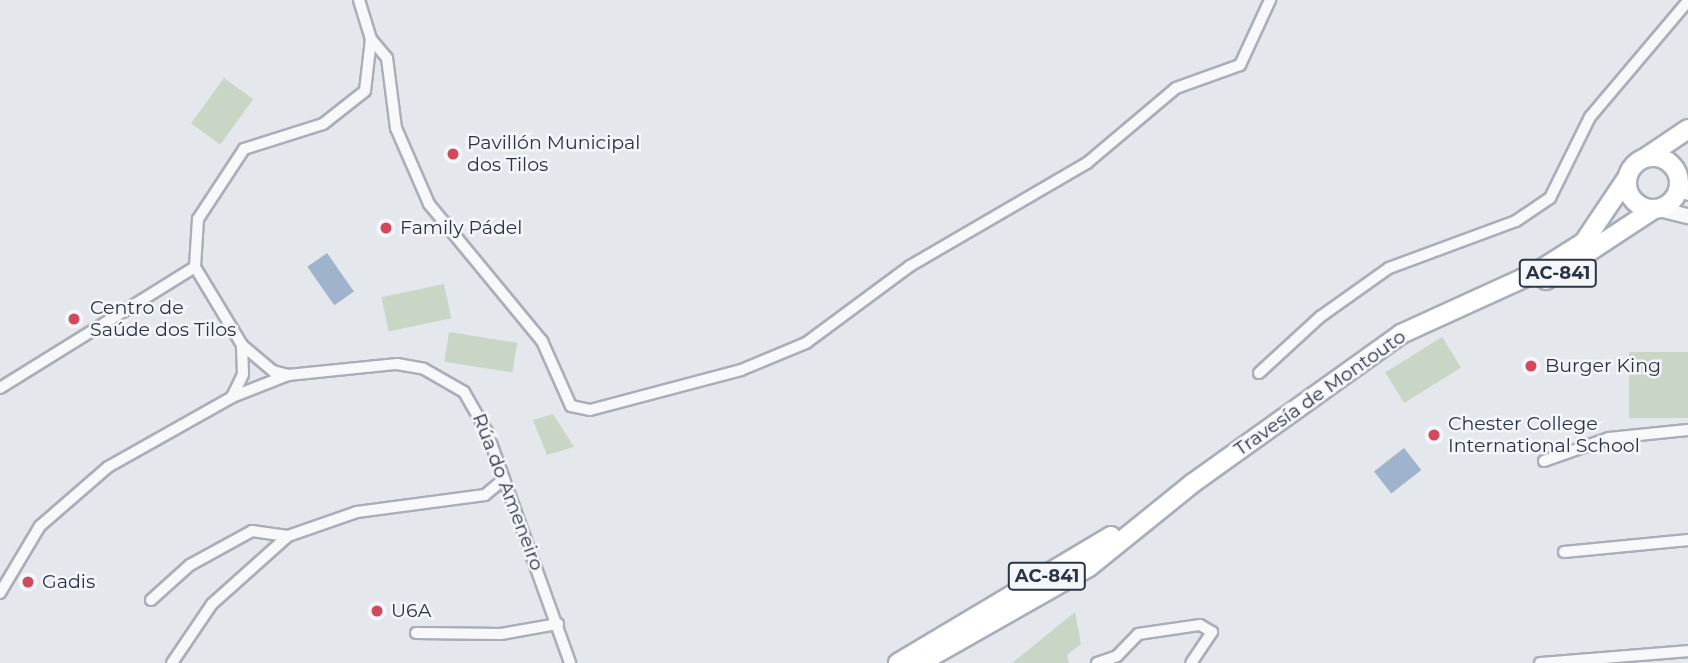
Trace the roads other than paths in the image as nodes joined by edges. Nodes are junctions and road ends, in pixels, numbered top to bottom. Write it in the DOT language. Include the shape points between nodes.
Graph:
graph roads {
  1 [pos="359,0"];
  2 [pos="1270,0"];
  3 [pos="1688,1"];
  4 [pos="371,39"];
  5 [pos="1688,129"];
  6 [pos="1645,158"];
  7 [pos="1627,178"];
  8 [pos="1684,180"];
  9 [pos="1657,209"];
  10 [pos="1688,216"];
  11 [pos="195,267"];
  12 [pos="1451,312"];
  13 [pos="243,345"];
  14 [pos="1259,373"];
  15 [pos="288,375"];
  16 [pos="0,388"];
  17 [pos="232,397"];
  18 [pos="1688,430"];
  19 [pos="1544,461"];
  20 [pos="504,479"];
  21 [pos="1193,483"];
  22 [pos="288,536"];
  23 [pos="1688,540"];
  24 [pos="1564,552"];
  25 [pos="0,593"];
  26 [pos="151,600"];
  27 [pos="558,624"];
  28 [pos="416,634"];
  29 [pos="1688,651"];
  30 [pos="172,663"];
  31 [pos="569,663"];
  32 [pos="898,663"];
  33 [pos="920,663"];
  34 [pos="1097,663"];
  35 [pos="1191,663"];
  36 [pos="1540,663"];
  1 -- 4 [label="street"];
  2 -- 4 [label="street" via="1240,65 1176,88 1087,163 909,266 806,343 741,370 590,410 571,406 542,341 429,204 396,128 387,58"];
  3 -- 14 [label="street" via="1590,117 1550,198 1516,221 1389,268 1320,317"];
  4 -- 11 [label="street" via="372,69 354,104 305,131 256,142 234,159 198,219"];
  5 -- 6 [label="main road, Travesía de Montouto / AC-841"];
  6 -- 7 [label="main road, Travesía de Montouto / AC-841"];
  6 -- 8 [label="main road, Travesía de Montouto / AC-841" via="1667,160"];
  7 -- 9 [label="main road" via="1633,200"];
  7 -- 12 [label="main road, Travesía de Montouto / AC-841" via="1584,242 1535,273"];
  8 -- 9 [label="main road, Travesía de Montouto / AC-841" via="1676,196"];
  9 -- 10 [label="street"];
  9 -- 12 [label="main road, Travesía de Montouto / AC-841" via="1536,286"];
  11 -- 13 [label="street"];
  11 -- 16 [label="street"];
  12 -- 21 [label="main road, Travesía de Montouto / AC-841" via="1401,334"];
  13 -- 15 [label="street"];
  13 -- 17 [label="street" via="243,374"];
  15 -- 17 [label="street, Rúa do Ameneiro"];
  15 -- 20 [label="street, Rúa do Ameneiro" via="397,364 448,380 476,407"];
  17 -- 25 [label="street, Rúa do Ameneiro" via="145,442 60,506 23,550"];
  18 -- 19 [label="street" via="1609,438"];
  20 -- 22 [label="street" via="485,495 357,512"];
  20 -- 27 [label="street, Rúa do Ameneiro"];
  21 -- 32 [label="main road, Travesía de Montouto / AC-841"];
  21 -- 33 [label="main road, Travesía de Montouto / AC-841" via="1089,566"];
  22 -- 26 [label="street" via="252,531 190,565"];
  22 -- 30 [label="street" via="212,604"];
  23 -- 24 [label="street"];
  27 -- 28 [label="street" via="501,634"];
  27 -- 31 [label="street, Rúa do Ameneiro"];
  29 -- 36 [label="street"];
  34 -- 35 [label="street" via="1117,656 1138,634 1200,625 1212,632"];
}
